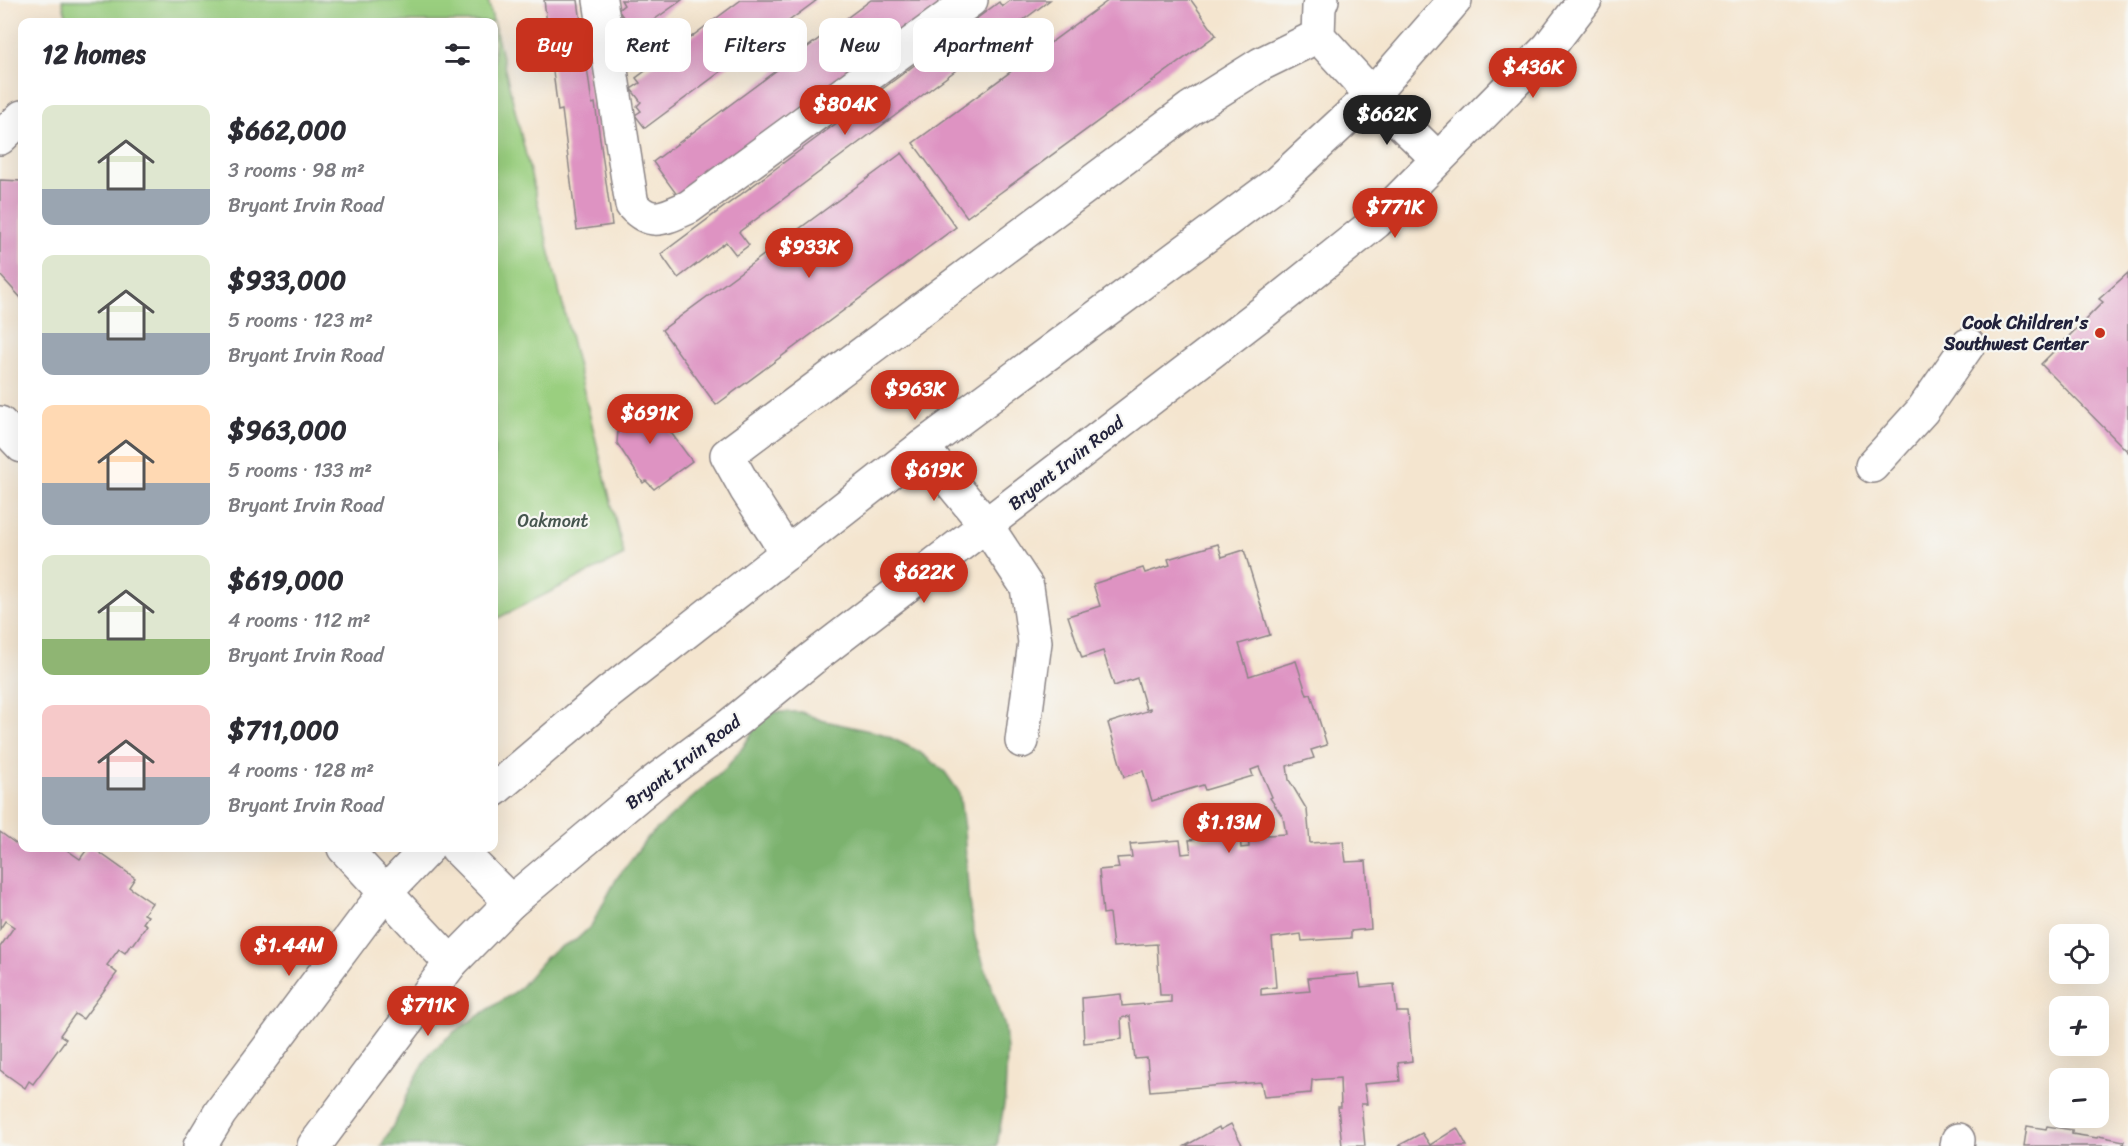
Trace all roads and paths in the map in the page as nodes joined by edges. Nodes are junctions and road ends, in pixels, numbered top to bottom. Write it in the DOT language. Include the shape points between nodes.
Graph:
graph roads {
  1 [pos="600,0"];
  2 [pos="970,0"];
  3 [pos="1322,0"];
  4 [pos="1455,0"];
  5 [pos="1586,0"];
  6 [pos="1318,36"];
  7 [pos="1372,95"];
  8 [pos="18,121"];
  9 [pos="0,138"];
  10 [pos="1438,159"];
  11 [pos="1968,345"];
  12 [pos="0,423"];
  13 [pos="18,442"];
  14 [pos="922,447"];
  15 [pos="1872,466"];
  16 [pos="986,525"];
  17 [pos="787,553"];
  18 [pos="1022,741"];
  19 [pos="498,787"];
  20 [pos="348,852"];
  21 [pos="424,852"];
  22 [pos="461,852"];
  23 [pos="385,893"];
  24 [pos="511,902"];
  25 [pos="451,963"];
  26 [pos="200,1146"];
  27 [pos="314,1146"];
  1 -- 2 [label="main road" via="632,205 641,216 659,219 688,207"];
  3 -- 6 [label="main road"];
  4 -- 7 [label="main road"];
  5 -- 10 [label="main road, Bryant Irvin Road" via="1549,47"];
  6 -- 7 [label="main road"];
  6 -- 17 [label="main road" via="1261,64 1191,108 727,455"];
  7 -- 10 [label="main road"];
  7 -- 14 [label="main road" via="1277,183"];
  8 -- 9 [label="main road"];
  10 -- 16 [label="main road, Bryant Irvin Road" via="1376,222"];
  11 -- 15 [label="main road" via="1922,411"];
  12 -- 13 [label="main road"];
  14 -- 16 [label="main road"];
  14 -- 17 [label="main road"];
  16 -- 18 [label="main road" via="1027,587 1035,642"];
  16 -- 24 [label="main road, Bryant Irvin Road" via="654,782"];
  17 -- 19 [label="main road" via="608,693"];
  20 -- 23 [label="main road"];
  21 -- 23 [label="main road"];
  22 -- 24 [label="main road"];
  23 -- 25 [label="main road"];
  23 -- 26 [label="main road" via="220,1113"];
  24 -- 25 [label="main road, Bryant Irvin Road"];
  25 -- 27 [label="main road, Bryant Irvin Road"];
}
